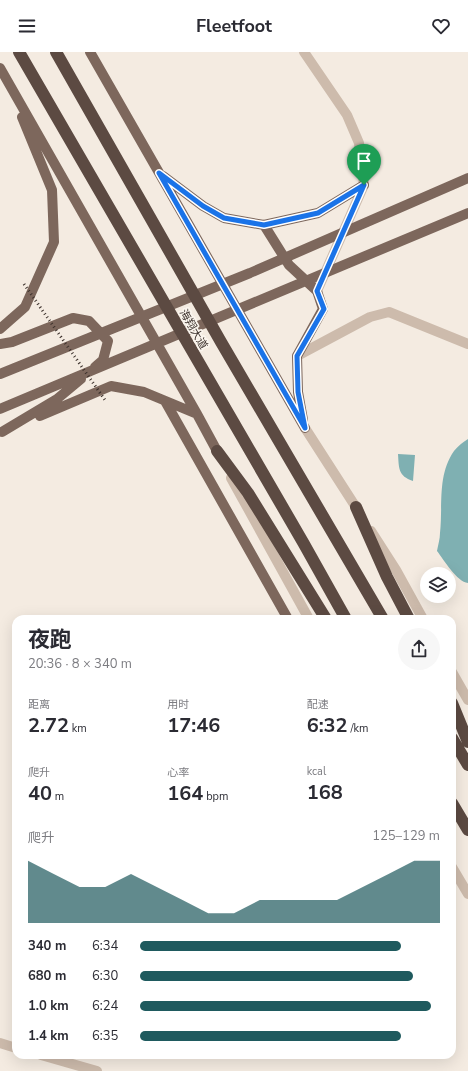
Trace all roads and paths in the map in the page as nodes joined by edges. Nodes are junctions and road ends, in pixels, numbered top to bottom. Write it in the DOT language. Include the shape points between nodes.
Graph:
graph roads {
  1 [pos="19,52"];
  2 [pos="56,52"];
  3 [pos="90,52"];
  4 [pos="304,52"];
  5 [pos="0,68"];
  6 [pos="8,82"];
  7 [pos="159,173"];
  8 [pos="468,178"];
  9 [pos="364,185"];
  10 [pos="468,213"];
  11 [pos="264,225"];
  12 [pos="317,291"];
  13 [pos="0,329"];
  14 [pos="0,344"];
  15 [pos="468,344"];
  16 [pos="297,356"];
  17 [pos="0,374"];
  18 [pos="165,401"];
  19 [pos="0,409"];
  20 [pos="197,414"];
  21 [pos="305,428"];
  22 [pos="1,432"];
  23 [pos="217,451"];
  24 [pos="356,507"];
  25 [pos="286,615"];
  26 [pos="307,615"];
  27 [pos="324,615"];
  28 [pos="344,615"];
  29 [pos="381,615"];
  30 [pos="407,615"];
  31 [pos="421,615"];
  32 [pos="456,676"];
  33 [pos="456,679"];
  34 [pos="468,686"];
  35 [pos="468,700"];
  36 [pos="456,713"];
  37 [pos="468,742"];
  38 [pos="456,745"];
  39 [pos="468,766"];
  40 [pos="456,810"];
  41 [pos="468,830"];
  42 [pos="456,874"];
  43 [pos="468,894"];
  44 [pos="0,1043"];
  45 [pos="12,1047"];
  46 [pos="55,1059"];
  47 [pos="97,1071"];
  1 -- 28 [label="highway, 海翔大道"];
  2 -- 29 [label="highway, 海翔大道"];
  3 -- 7 [label="main road"];
  4 -- 9 [label="street" via="347,115 359,143"];
  5 -- 6 [label="main road"];
  6 -- 13 [label="main road" via="52,190 54,242 25,307"];
  6 -- 20 [label="main road"];
  7 -- 11 [label="main road" via="203,206 224,218"];
  7 -- 21 [label="main road"];
  8 -- 17 [label="main road" via="242,276"];
  9 -- 11 [label="main road" via="318,213"];
  9 -- 12 [label="street"];
  10 -- 19 [label="main road"];
  11 -- 12 [label="main road" via="289,265"];
  12 -- 16 [label="main road" via="324,309"];
  14 -- 22 [label="main road" via="12,342 74,318 89,321 108,341 103,360 57,399"];
  15 -- 16 [label="street" via="389,312 370,317"];
  16 -- 21 [label="main road" via="298,392"];
  18 -- 20 [label="main road"];
  18 -- 22 [label="main road" via="144,392 111,386"];
  18 -- 25 [label="main road"];
  20 -- 23 [label="main road"];
  21 -- 24 [label="street"];
  23 -- 26 [label="street"];
  23 -- 27 [label="highway" via="248,493"];
  24 -- 30 [label="highway"];
  24 -- 31 [label="street"];
  32 -- 34 [label="street"];
  33 -- 35 [label="street"];
  36 -- 37 [label="highway"];
  38 -- 39 [label="highway"];
  40 -- 41 [label="highway"];
  42 -- 43 [label="street"];
  44 -- 45 [label="street"];
  46 -- 47 [label="street"];
}
